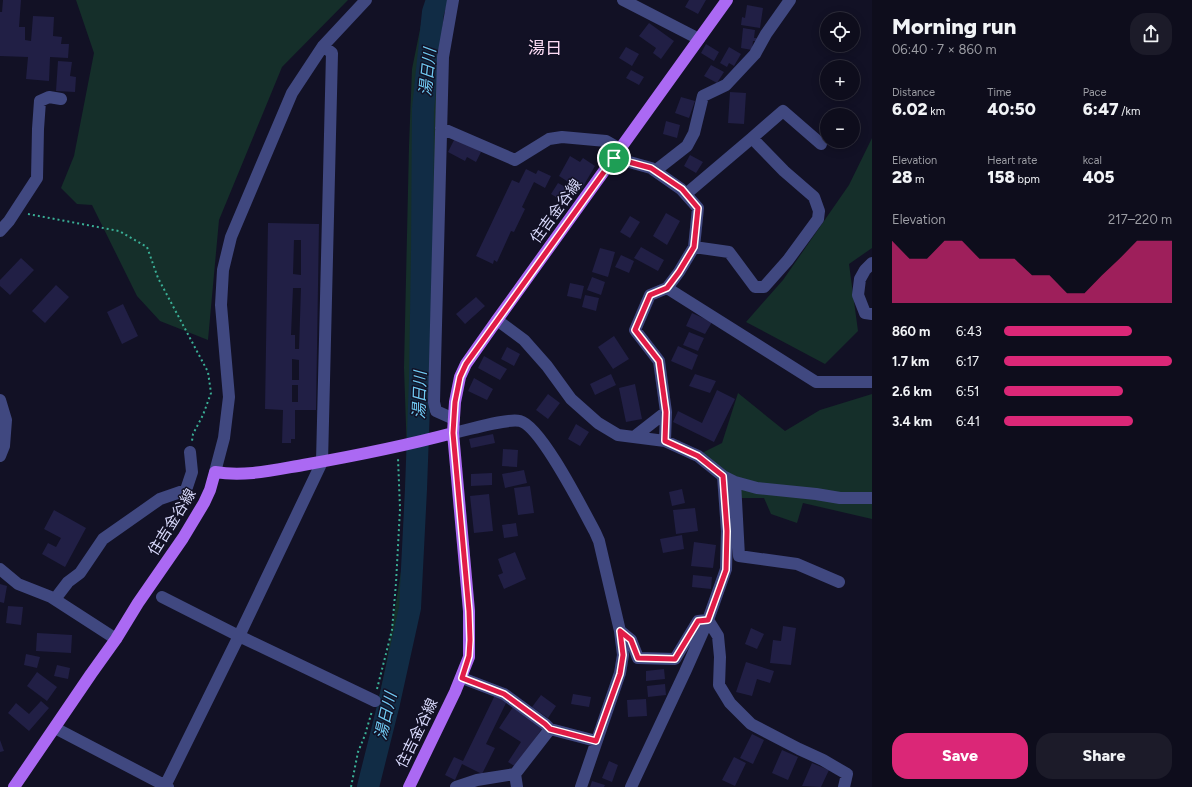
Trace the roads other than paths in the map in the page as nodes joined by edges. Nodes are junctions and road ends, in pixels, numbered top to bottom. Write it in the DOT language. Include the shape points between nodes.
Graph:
graph roads {
  1 [pos="366,0"];
  2 [pos="453,0"];
  3 [pos="622,0"];
  4 [pos="727,0"];
  5 [pos="790,0"];
  6 [pos="699,39"];
  7 [pos="323,46"];
  8 [pos="62,99"];
  9 [pos="441,128"];
  10 [pos="752,138"];
  11 [pos="820,144"];
  12 [pos="617,153"];
  13 [pos="655,171"];
  14 [pos="686,194"];
  15 [pos="0,231"];
  16 [pos="694,247"];
  17 [pos="872,262"];
  18 [pos="667,288"];
  19 [pos="872,314"];
  20 [pos="497,320"];
  21 [pos="872,382"];
  22 [pos="0,400"];
  23 [pos="666,412"];
  24 [pos="454,419"];
  25 [pos="453,433"];
  26 [pos="634,437"];
  27 [pos="665,441"];
  28 [pos="190,452"];
  29 [pos="0,456"];
  30 [pos="322,462"];
  31 [pos="215,472"];
  32 [pos="723,476"];
  33 [pos="735,482"];
  34 [pos="872,498"];
  35 [pos="0,569"];
  36 [pos="839,582"];
  37 [pos="162,597"];
  38 [pos="55,600"];
  39 [pos="708,620"];
  40 [pos="620,631"];
  41 [pos="239,636"];
  42 [pos="116,638"];
  43 [pos="462,678"];
  44 [pos="374,701"];
  45 [pos="55,728"];
  46 [pos="550,729"];
  47 [pos="596,741"];
  48 [pos="515,774"];
  49 [pos="166,786"];
  50 [pos="635,786"];
  51 [pos="14,787"];
  52 [pos="411,787"];
  53 [pos="456,787"];
  54 [pos="517,787"];
  55 [pos="581,787"];
  56 [pos="844,787"];
  1 -- 7 [label="street"];
  2 -- 9 [label="street" via="443,57"];
  3 -- 6 [label="street"];
  4 -- 6 [label="main road, 住吉金谷線"];
  5 -- 13 [label="street" via="755,54 726,85 703,96 694,133 687,146"];
  6 -- 12 [label="main road, 住吉金谷線"];
  7 -- 30 [label="street" via="332,53"];
  7 -- 31 [label="street" via="292,93 231,237 223,270 221,304 228,396 224,438"];
  8 -- 15 [label="street" via="49,97 40,100 37,178 16,212"];
  9 -- 12 [label="street" via="515,160 549,139 562,137 606,140"];
  9 -- 24 [label="street" via="434,402 436,411"];
  10 -- 11 [label="street" via="783,111"];
  10 -- 14 [label="street"];
  10 -- 16 [label="street" via="814,197 819,210 818,219 788,260 764,287 755,287 729,252"];
  12 -- 13 [label="street"];
  12 -- 20 [label="main road, 住吉金谷線"];
  13 -- 14 [label="street"];
  14 -- 16 [label="street" via="698,208"];
  16 -- 18 [label="street"];
  17 -- 19 [label="street" via="860,279 858,296 865,312"];
  18 -- 21 [label="street" via="816,382"];
  18 -- 23 [label="street" via="650,295 635,330 659,361"];
  20 -- 24 [label="main road, 住吉金谷線" via="466,364 460,377"];
  20 -- 26 [label="street" via="524,340 571,399 593,418 618,435"];
  22 -- 29 [label="street" via="6,420 4,446"];
  23 -- 26 [label="street"];
  23 -- 27 [label="street"];
  24 -- 25 [label="main road, 住吉金谷線"];
  25 -- 30 [label="main road"];
  25 -- 40 [label="street" via="511,420 530,427 549,450 595,532"];
  25 -- 43 [label="main road, 住吉金谷線" via="469,611 469,656"];
  26 -- 27 [label="street"];
  27 -- 32 [label="street" via="698,456"];
  28 -- 38 [label="street" via="192,472 186,490 160,499 103,539 80,573 68,582"];
  30 -- 31 [label="main road" via="258,473"];
  30 -- 41 [label="street"];
  31 -- 42 [label="main road, 住吉金谷線" via="204,503"];
  32 -- 33 [label="street"];
  32 -- 39 [label="street" via="727,531 726,570"];
  33 -- 34 [label="street" via="757,488 840,498"];
  33 -- 36 [label="street" via="739,556 797,564"];
  35 -- 38 [label="street" via="18,584"];
  37 -- 41 [label="street"];
  38 -- 42 [label="street"];
  39 -- 40 [label="street" via="698,621 675,659 638,658 631,640"];
  39 -- 50 [label="street"];
  39 -- 56 [label="street" via="718,636 719,685 730,703 751,724 847,774"];
  40 -- 47 [label="street" via="623,655 620,674"];
  41 -- 44 [label="street"];
  41 -- 49 [label="street"];
  42 -- 45 [label="main road, 住吉金谷線"];
  43 -- 46 [label="street" via="504,694"];
  43 -- 52 [label="main road, 住吉金谷線"];
  45 -- 49 [label="street"];
  45 -- 51 [label="main road, 住吉金谷線"];
  46 -- 47 [label="street"];
  46 -- 48 [label="street"];
  47 -- 55 [label="street"];
  48 -- 53 [label="street" via="477,780"];
  48 -- 54 [label="street"];
}
